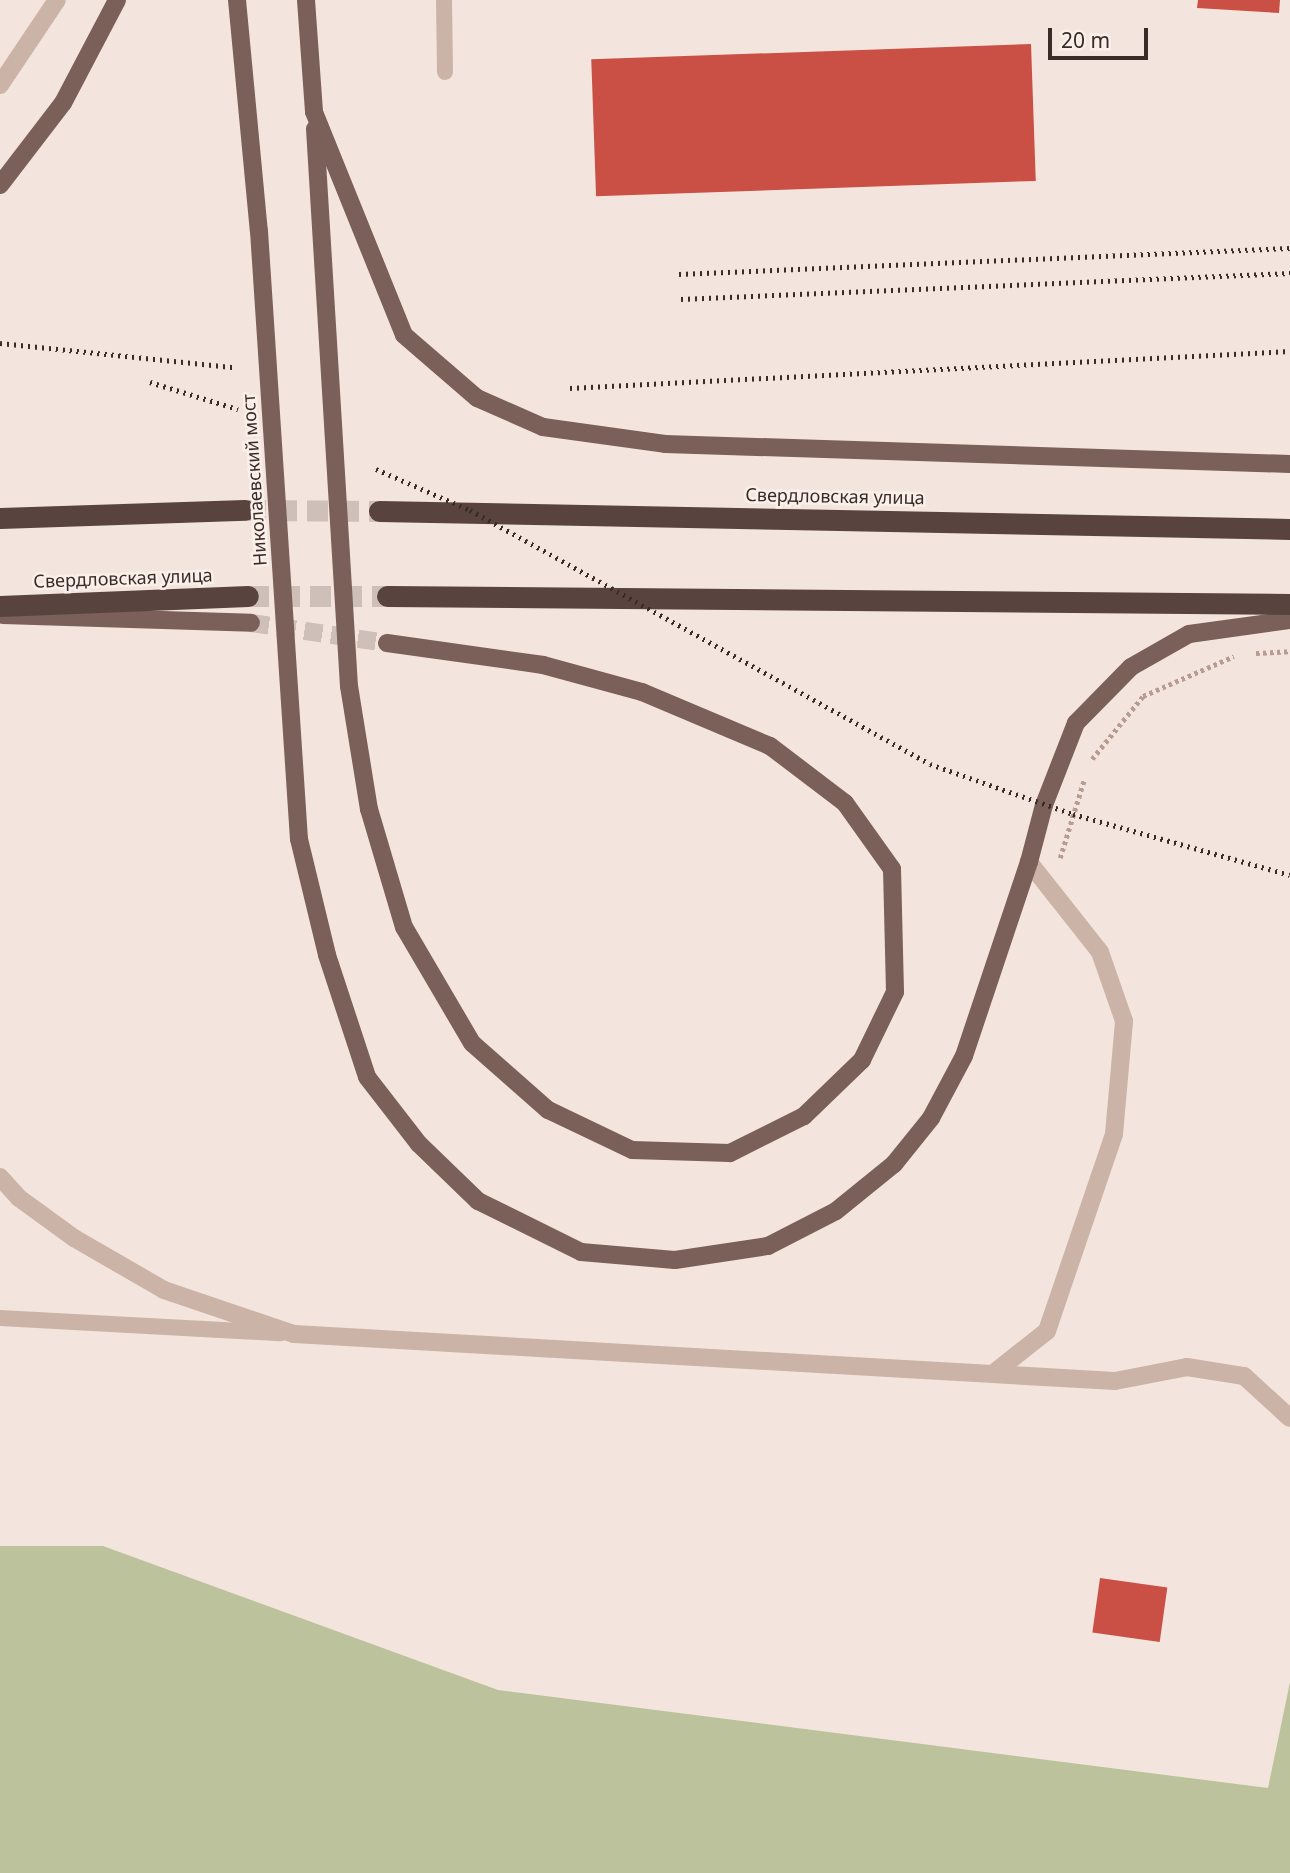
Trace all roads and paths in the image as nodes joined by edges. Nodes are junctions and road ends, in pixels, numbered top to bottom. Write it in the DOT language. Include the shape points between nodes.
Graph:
graph roads {
  1 [pos="57,0"];
  2 [pos="117,0"];
  3 [pos="237,0"];
  4 [pos="306,0"];
  5 [pos="444,0"];
  6 [pos="444,72"];
  7 [pos="0,85"];
  8 [pos="314,112"];
  9 [pos="0,184"];
  10 [pos="1290,464"];
  11 [pos="245,510"];
  12 [pos="379,511"];
  13 [pos="0,518"];
  14 [pos="1290,528"];
  15 [pos="248,596"];
  16 [pos="387,596"];
  17 [pos="1290,604"];
  18 [pos="0,606"];
  19 [pos="0,614"];
  20 [pos="1290,620"];
  21 [pos="251,623"];
  22 [pos="387,643"];
  23 [pos="1290,651"];
  24 [pos="1250,654"];
  25 [pos="1236,655"];
  26 [pos="1029,862"];
  27 [pos="1058,865"];
  28 [pos="0,1177"];
  29 [pos="0,1318"];
  30 [pos="294,1334"];
  31 [pos="995,1372"];
  32 [pos="1290,1418"];
  1 -- 7 [label="street"];
  2 -- 9 [label="main road" via="63,103"];
  3 -- 26 [label="main road, Николаевский мост, bridge" via="259,231 299,839 327,955 367,1077 419,1144 478,1201 581,1252 675,1260 768,1246 836,1211 894,1164 931,1118 964,1056"];
  4 -- 8 [label="main road"];
  5 -- 6 [label="lane"];
  8 -- 10 [label="main road, bridge" via="404,335 477,398 542,427 665,444"];
  8 -- 22 [label="main road, bridge" via="349,685 369,809 404,927 472,1043 548,1110 632,1150 730,1153 804,1116 862,1060 895,992 892,869 845,803 770,746 642,692 555,668"];
  11 -- 13 [label="highway"];
  12 -- 14 [label="highway, Свердловская улица"];
  15 -- 18 [label="highway, Свердловская улица"];
  16 -- 17 [label="highway"];
  19 -- 21 [label="main road"];
  20 -- 26 [label="main road, Николаевский мост" via="1189,634 1131,667 1076,723 1044,805"];
  23 -- 24 [label="path"];
  25 -- 27 [label="path" via="1143,696 1090,760"];
  26 -- 31 [label="street" via="1100,952 1124,1021 1114,1134 1047,1331"];
  28 -- 30 [label="street" via="19,1198 74,1238 164,1290"];
  29 -- 30 [label="lane"];
  30 -- 31 [label="street"];
  31 -- 32 [label="street" via="1115,1381 1187,1367 1244,1376"];
}
